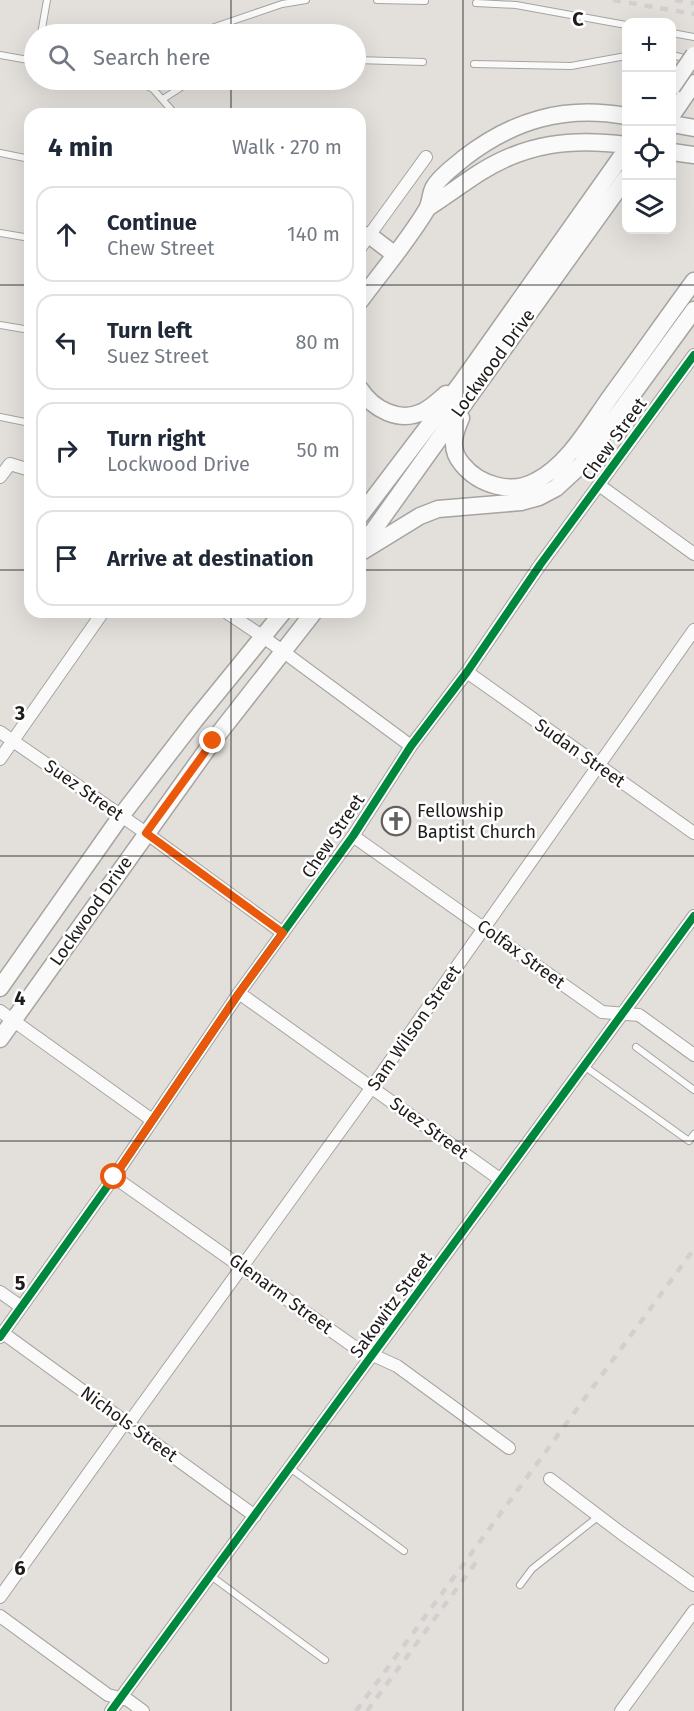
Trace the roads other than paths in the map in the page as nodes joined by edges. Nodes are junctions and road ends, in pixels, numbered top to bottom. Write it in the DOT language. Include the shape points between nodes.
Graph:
graph roads {
  1 [pos="47,0"];
  2 [pos="306,0"];
  3 [pos="377,0"];
  4 [pos="424,1"];
  5 [pos="476,3"];
  6 [pos="43,24"];
  7 [pos="223,24"];
  8 [pos="622,24"];
  9 [pos="676,34"];
  10 [pos="694,37"];
  11 [pos="0,55"];
  12 [pos="694,55"];
  13 [pos="676,56"];
  14 [pos="622,57"];
  15 [pos="24,59"];
  16 [pos="366,60"];
  17 [pos="694,60"];
  18 [pos="423,62"];
  19 [pos="474,63"];
  20 [pos="676,81"];
  21 [pos="694,83"];
  22 [pos="154,90"];
  23 [pos="177,90"];
  24 [pos="163,99"];
  25 [pos="170,108"];
  26 [pos="676,109"];
  27 [pos="622,115"];
  28 [pos="676,125"];
  29 [pos="694,128"];
  30 [pos="622,145"];
  31 [pos="0,153"];
  32 [pos="676,153"];
  33 [pos="694,155"];
  34 [pos="426,157"];
  35 [pos="622,157"];
  36 [pos="24,158"];
  37 [pos="626,180"];
  38 [pos="429,207"];
  39 [pos="0,233"];
  40 [pos="366,233"];
  41 [pos="24,237"];
  42 [pos="366,239"];
  43 [pos="394,254"];
  44 [pos="694,281"];
  45 [pos="366,293"];
  46 [pos="694,310"];
  47 [pos="0,325"];
  48 [pos="24,329"];
  49 [pos="694,355"];
  50 [pos="467,386"];
  51 [pos="366,395"];
  52 [pos="0,417"];
  53 [pos="24,422"];
  54 [pos="24,468"];
  55 [pos="0,477"];
  56 [pos="599,485"];
  57 [pos="366,509"];
  58 [pos="366,542"];
  59 [pos="366,548"];
  60 [pos="694,554"];
  61 [pos="99,618"];
  62 [pos="235,618"];
  63 [pos="278,618"];
  64 [pos="310,618"];
  65 [pos="694,630"];
  66 [pos="262,636"];
  67 [pos="284,653"];
  68 [pos="467,672"];
  69 [pos="0,732"];
  70 [pos="13,742"];
  71 [pos="411,746"];
  72 [pos="0,759"];
  73 [pos="598,766"];
  74 [pos="121,816"];
  75 [pos="694,832"];
  76 [pos="146,833"];
  77 [pos="353,836"];
  78 [pos="694,916"];
  79 [pos="485,928"];
  80 [pos="283,933"];
  81 [pos="0,988"];
  82 [pos="239,993"];
  83 [pos="622,1014"];
  84 [pos="6,1016"];
  85 [pos="0,1039"];
  86 [pos="636,1047"];
  87 [pos="694,1055"];
  88 [pos="584,1066"];
  89 [pos="372,1087"];
  90 [pos="694,1090"];
  91 [pos="152,1120"];
  92 [pos="694,1134"];
  93 [pos="114,1177"];
  94 [pos="501,1180"];
  95 [pos="242,1267"];
  96 [pos="0,1292"];
  97 [pos="20,1306"];
  98 [pos="1,1335"];
  99 [pos="374,1354"];
  100 [pos="128,1422"];
  101 [pos="509,1448"];
  102 [pos="290,1468"];
  103 [pos="550,1479"];
  104 [pos="255,1516"];
  105 [pos="599,1516"];
  106 [pos="404,1551"];
  107 [pos="211,1576"];
  108 [pos="520,1585"];
  109 [pos="694,1585"];
  110 [pos="0,1597"];
  111 [pos="694,1611"];
  112 [pos="0,1616"];
  113 [pos="325,1660"];
  114 [pos="121,1698"];
  115 [pos="111,1711"];
  116 [pos="143,1711"];
  117 [pos="621,1711"];
  1 -- 6 [label="lane"];
  2 -- 7 [label="lane"];
  3 -- 4 [label="lane"];
  5 -- 8 [label="lane" via="516,5"];
  9 -- 10 [label="lane"];
  11 -- 15 [label="lane"];
  12 -- 20 [label="main road, bridge"];
  13 -- 17 [label="lane"];
  14 -- 19 [label="lane" via="571,66"];
  16 -- 18 [label="lane"];
  21 -- 26 [label="main road"];
  22 -- 24 [label="lane"];
  23 -- 24 [label="lane"];
  24 -- 25 [label="lane"];
  27 -- 38 [label="main road" via="564,112 503,131 479,146 434,186"];
  28 -- 29 [label="main road"];
  30 -- 38 [label="main road" via="597,141 536,147 479,173"];
  31 -- 36 [label="lane"];
  32 -- 33 [label="main road"];
  34 -- 40 [label="street"];
  35 -- 50 [label="main road, Lockwood Drive"];
  37 -- 50 [label="main road, Lockwood Drive"];
  38 -- 43 [label="main road"];
  39 -- 41 [label="lane"];
  42 -- 43 [label="main road"];
  43 -- 45 [label="main road"];
  44 -- 50 [label="main road" via="577,442 552,470 535,482 518,488 484,482 456,458 453,437"];
  46 -- 59 [label="main road" via="580,465 556,488 521,502 438,509"];
  47 -- 48 [label="lane"];
  49 -- 56 [label="street, Chew Street"];
  50 -- 51 [label="main road" via="423,412 405,417 388,413"];
  50 -- 57 [label="main road, Lockwood Drive"];
  50 -- 58 [label="main road, Lockwood Drive"];
  52 -- 53 [label="lane"];
  54 -- 55 [label="street" via="10,464"];
  56 -- 60 [label="street"];
  56 -- 68 [label="street, Chew Street"];
  61 -- 70 [label="street"];
  62 -- 66 [label="street"];
  63 -- 66 [label="main road, Lockwood Drive"];
  64 -- 67 [label="main road, Lockwood Drive"];
  65 -- 73 [label="street, Sam Wilson Street"];
  66 -- 67 [label="street"];
  66 -- 74 [label="main road, Lockwood Drive"];
  67 -- 71 [label="street"];
  67 -- 76 [label="main road, Lockwood Drive"];
  68 -- 71 [label="street, Chew Street"];
  68 -- 73 [label="street, Sudan Street"];
  69 -- 70 [label="street, Suez Street"];
  70 -- 72 [label="street"];
  70 -- 74 [label="street, Suez Street"];
  71 -- 77 [label="street, Chew Street"];
  73 -- 75 [label="street, Sudan Street"];
  73 -- 79 [label="street, Sam Wilson Street"];
  74 -- 76 [label="street, Suez Street"];
  74 -- 81 [label="main road, Lockwood Drive"];
  76 -- 80 [label="street, Suez Street"];
  76 -- 84 [label="main road, Lockwood Drive"];
  77 -- 79 [label="street, Colfax Street"];
  77 -- 80 [label="street, Chew Street"];
  78 -- 83 [label="street, Sakowitz Street"];
  79 -- 83 [label="street, Colfax Street" via="602,1012"];
  79 -- 89 [label="street, Sam Wilson Street"];
  80 -- 82 [label="street, Chew Street"];
  82 -- 89 [label="street, Suez Street"];
  82 -- 91 [label="street, Chew Street"];
  83 -- 87 [label="street, Colfax Street" via="639,1015"];
  83 -- 88 [label="street, Sakowitz Street"];
  84 -- 85 [label="main road, Lockwood Drive"];
  84 -- 91 [label="street"];
  86 -- 90 [label="lane"];
  88 -- 92 [label="lane" via="689,1141"];
  88 -- 94 [label="street, Sakowitz Street"];
  89 -- 94 [label="street, Suez Street"];
  89 -- 95 [label="street, Sam Wilson Street"];
  91 -- 93 [label="street, Chew Street"];
  93 -- 95 [label="street, Glenarm Street"];
  93 -- 97 [label="street, Chew Street"];
  94 -- 99 [label="street, Sakowitz Street"];
  95 -- 99 [label="street, Glenarm Street" via="353,1346"];
  95 -- 100 [label="street, Sam Wilson Street"];
  96 -- 97 [label="street"];
  97 -- 98 [label="street, Chew Street"];
  98 -- 100 [label="street, Nichols Street"];
  99 -- 101 [label="street, Glenarm Street" via="397,1366"];
  99 -- 102 [label="street, Sakowitz Street"];
  100 -- 104 [label="street, Nichols Street"];
  100 -- 110 [label="street, Sam Wilson Street"];
  102 -- 104 [label="street, Sakowitz Street"];
  102 -- 106 [label="lane"];
  103 -- 105 [label="street"];
  104 -- 107 [label="street, Sakowitz Street"];
  105 -- 108 [label="lane" via="532,1569"];
  105 -- 109 [label="street"];
  107 -- 113 [label="lane"];
  107 -- 114 [label="street, Sakowitz Street"];
  111 -- 117 [label="street"];
  112 -- 114 [label="street" via="108,1695"];
  114 -- 115 [label="street, Sakowitz Street"];
  114 -- 116 [label="street"];
}
